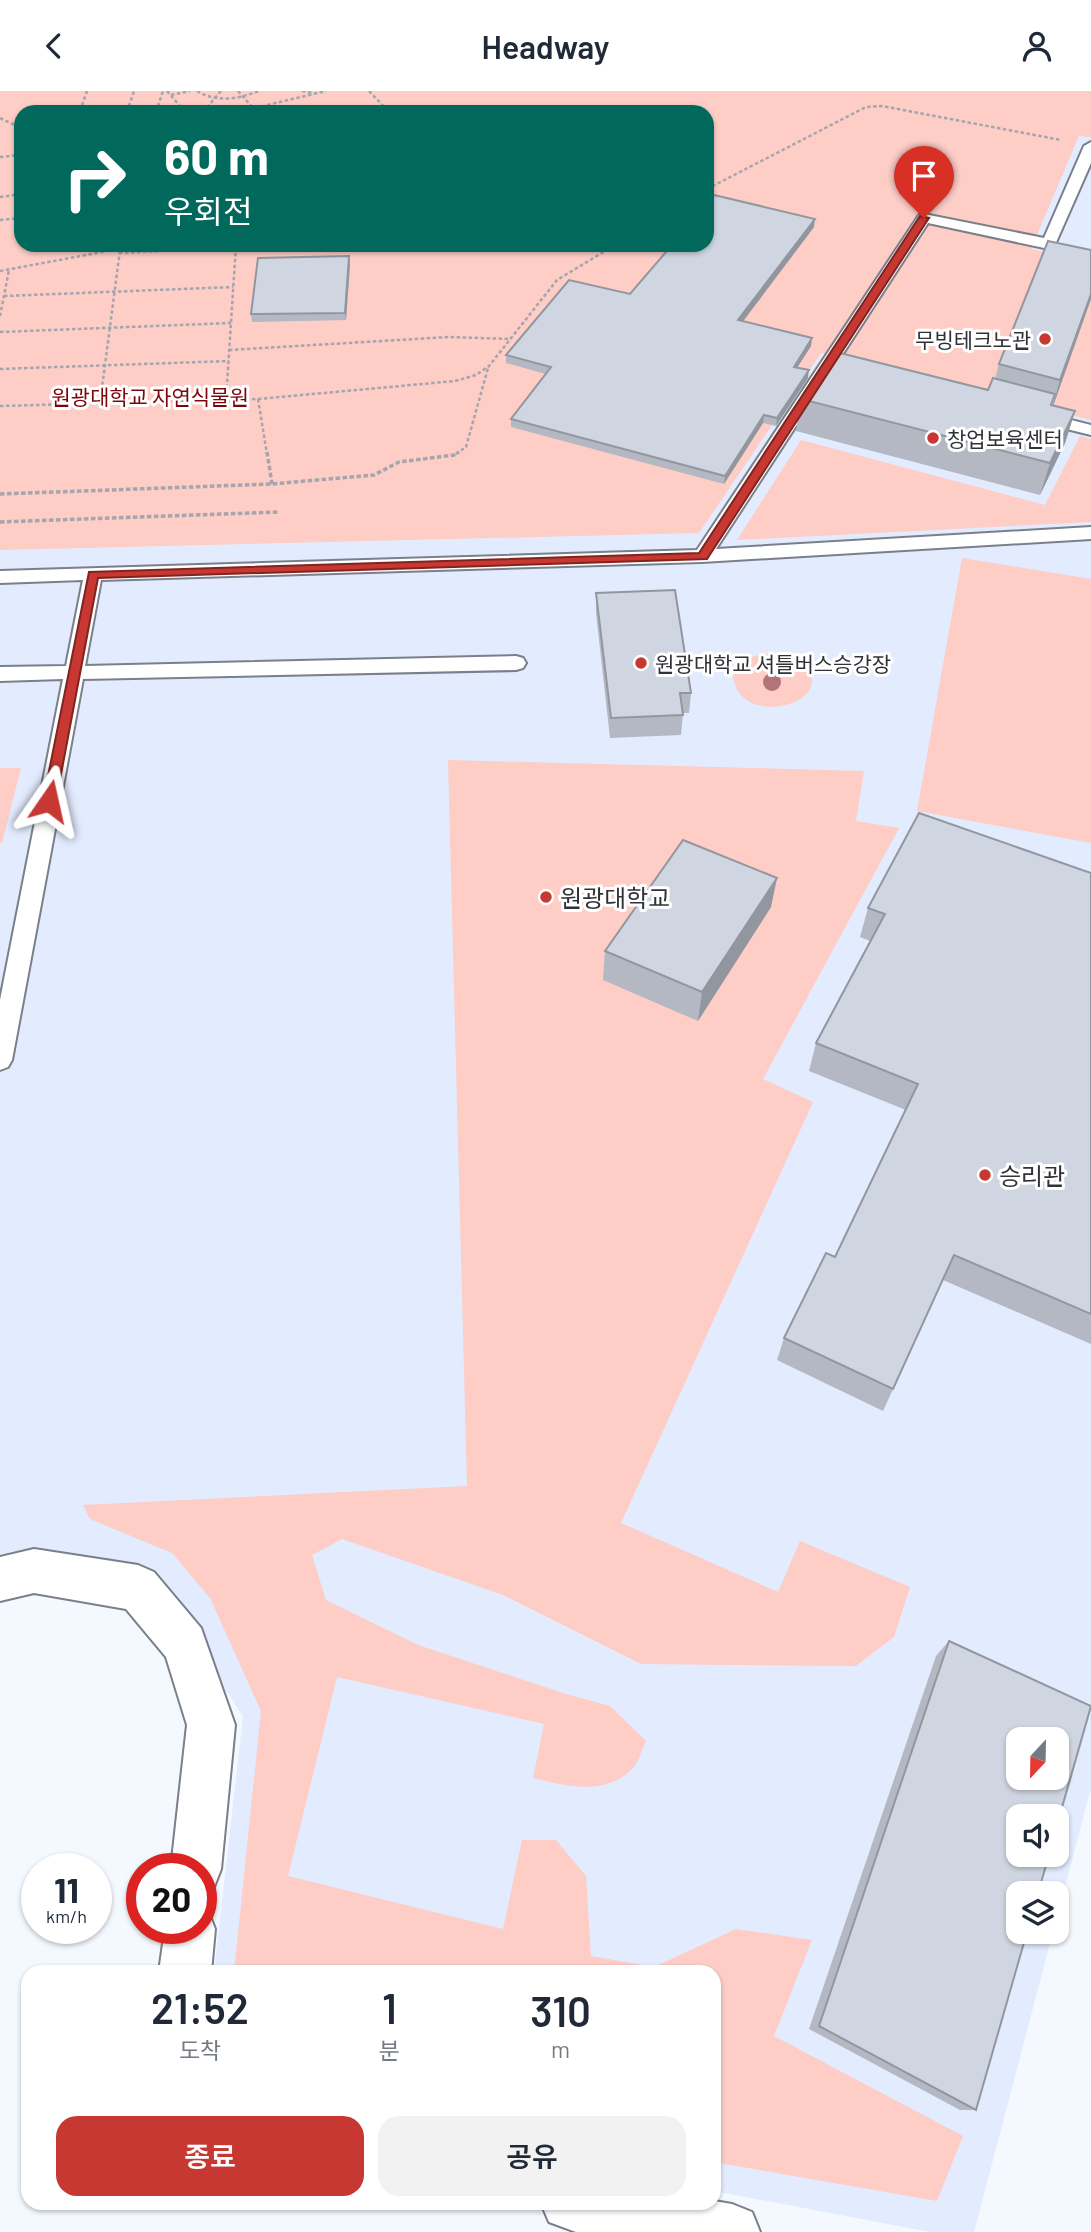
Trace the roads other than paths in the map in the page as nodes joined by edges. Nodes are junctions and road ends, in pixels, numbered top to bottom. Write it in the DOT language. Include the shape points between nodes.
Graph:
graph roads {
  1 [pos="1091,146"];
  2 [pos="1049,244"];
  3 [pos="1070,248"];
  4 [pos="1026,413"];
  5 [pos="1091,430"];
  6 [pos="1091,533"];
  7 [pos="702,556"];
  8 [pos="93,575"];
  9 [pos="0,577"];
  10 [pos="516,663"];
  11 [pos="74,672"];
  12 [pos="0,674"];
  13 [pos="0,1059"];
  14 [pos="0,1579"];
  15 [pos="198,1853"];
  16 [pos="188,1944"];
  17 [pos="186,1965"];
  18 [pos="608,2210"];
  19 [pos="732,2232"];
  1 -- 2 [label="lane"];
  2 -- 3 [label="lane"];
  2 -- 7 [label="lane" via="924,218 836,364"];
  4 -- 5 [label="lane"];
  6 -- 7 [label="lane"];
  7 -- 8 [label="lane"];
  8 -- 9 [label="lane"];
  8 -- 11 [label="lane"];
  10 -- 11 [label="lane"];
  11 -- 12 [label="lane"];
  11 -- 13 [label="lane"];
  14 -- 15 [label="street" via="34,1571 138,1588 185,1644 211,1725"];
  16 -- 17 [label="street"];
  18 -- 19 [label="street"];
}
